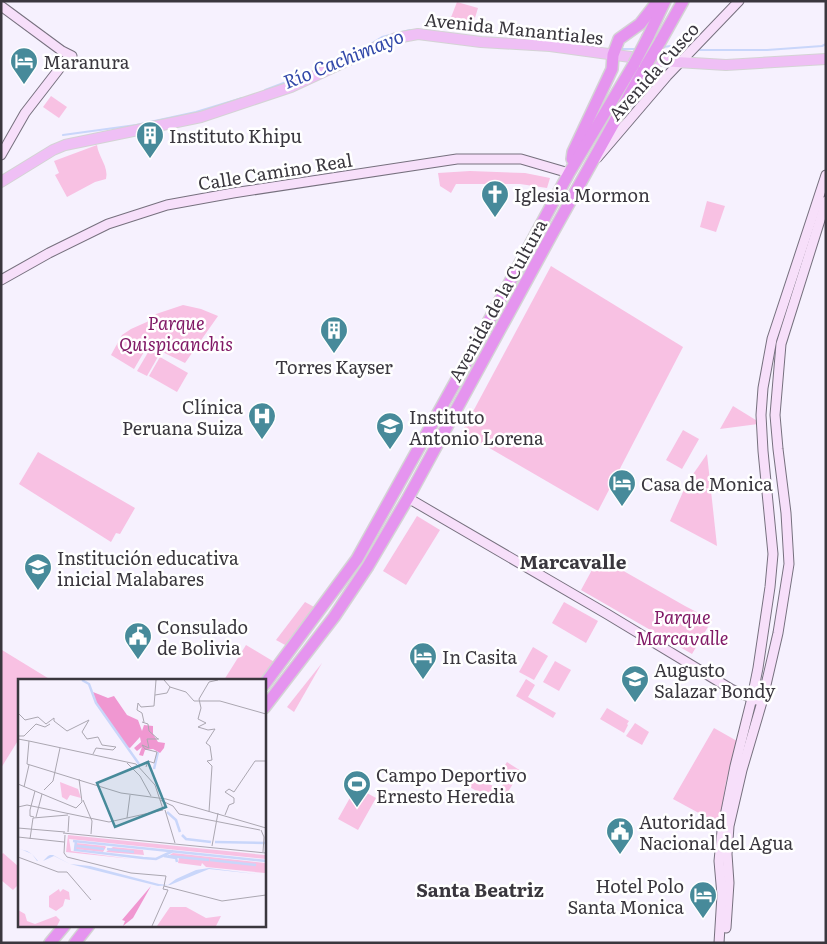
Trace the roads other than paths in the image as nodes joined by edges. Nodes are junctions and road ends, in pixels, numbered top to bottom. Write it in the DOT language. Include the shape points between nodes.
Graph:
graph roads {
  1 [pos="658,1"];
  2 [pos="665,1"];
  3 [pos="684,1"];
  4 [pos="739,1"];
  5 [pos="1,6"];
  6 [pos="615,50"];
  7 [pos="825,58"];
  8 [pos="680,62"];
  9 [pos="637,63"];
  10 [pos="1,155"];
  11 [pos="592,163"];
  12 [pos="569,172"];
  13 [pos="826,175"];
  14 [pos="1,182"];
  15 [pos="826,201"];
  16 [pos="1,280"];
  17 [pos="500,300"];
  18 [pos="513,307"];
  19 [pos="431,425"];
  20 [pos="445,432"];
  21 [pos="408,498"];
  22 [pos="265,684"];
  23 [pos="752,698"];
  24 [pos="762,702"];
  25 [pos="265,707"];
  26 [pos="64,926"];
  27 [pos="88,926"];
  28 [pos="50,943"];
  29 [pos="75,943"];
  30 [pos="719,943"];
  31 [pos="724,943"];
  1 -- 6 [label="highway" via="640,24 619,39"];
  2 -- 9 [label="highway, Avenida de la Cultura, bridge"];
  3 -- 9 [label="highway, Avenida de la Cultura, bridge" via="660,42"];
  4 -- 8 [label="main road, Avenida Cusco"];
  5 -- 10 [label="main road" via="68,57 25,112"];
  6 -- 9 [label="main road, Avenida Manantiales"];
  6 -- 12 [label="highway" via="612,69 573,152"];
  6 -- 14 [label="main road, Avenida Manantiales" via="481,42 418,34 396,38 291,87 201,117 65,145"];
  7 -- 8 [label="main road, Avenida Manantiales" via="730,66"];
  8 -- 9 [label="main road, Avenida Manantiales"];
  8 -- 11 [label="main road, Avenida Cusco"];
  9 -- 11 [label="highway, Avenida de la Cultura"];
  9 -- 12 [label="highway, Avenida de la Cultura"];
  11 -- 18 [label="highway, Avenida de la Cultura"];
  12 -- 16 [label="main road, Calle Camino Real" via="521,159 457,159 167,205 108,224"];
  12 -- 17 [label="highway, Avenida de la Cultura"];
  13 -- 23 [label="main road" via="772,339 763,388 763,452 773,554"];
  15 -- 24 [label="main road" via="781,344 775,414 789,564"];
  17 -- 18 [label="highway"];
  17 -- 19 [label="highway, Avenida de la Cultura"];
  18 -- 20 [label="highway, Avenida de la Cultura"];
  19 -- 20 [label="highway"];
  19 -- 22 [label="highway, Avenida de la Cultura" via="357,559"];
  20 -- 21 [label="highway, Avenida de la Cultura"];
  21 -- 23 [label="main road"];
  21 -- 25 [label="highway, Avenida de la Cultura" via="334,617"];
  23 -- 24 [label="main road"];
  23 -- 30 [label="main road" via="722,831"];
  24 -- 31 [label="main road" via="729,826"];
  26 -- 28 [label="highway"];
  27 -- 29 [label="highway"];
}
